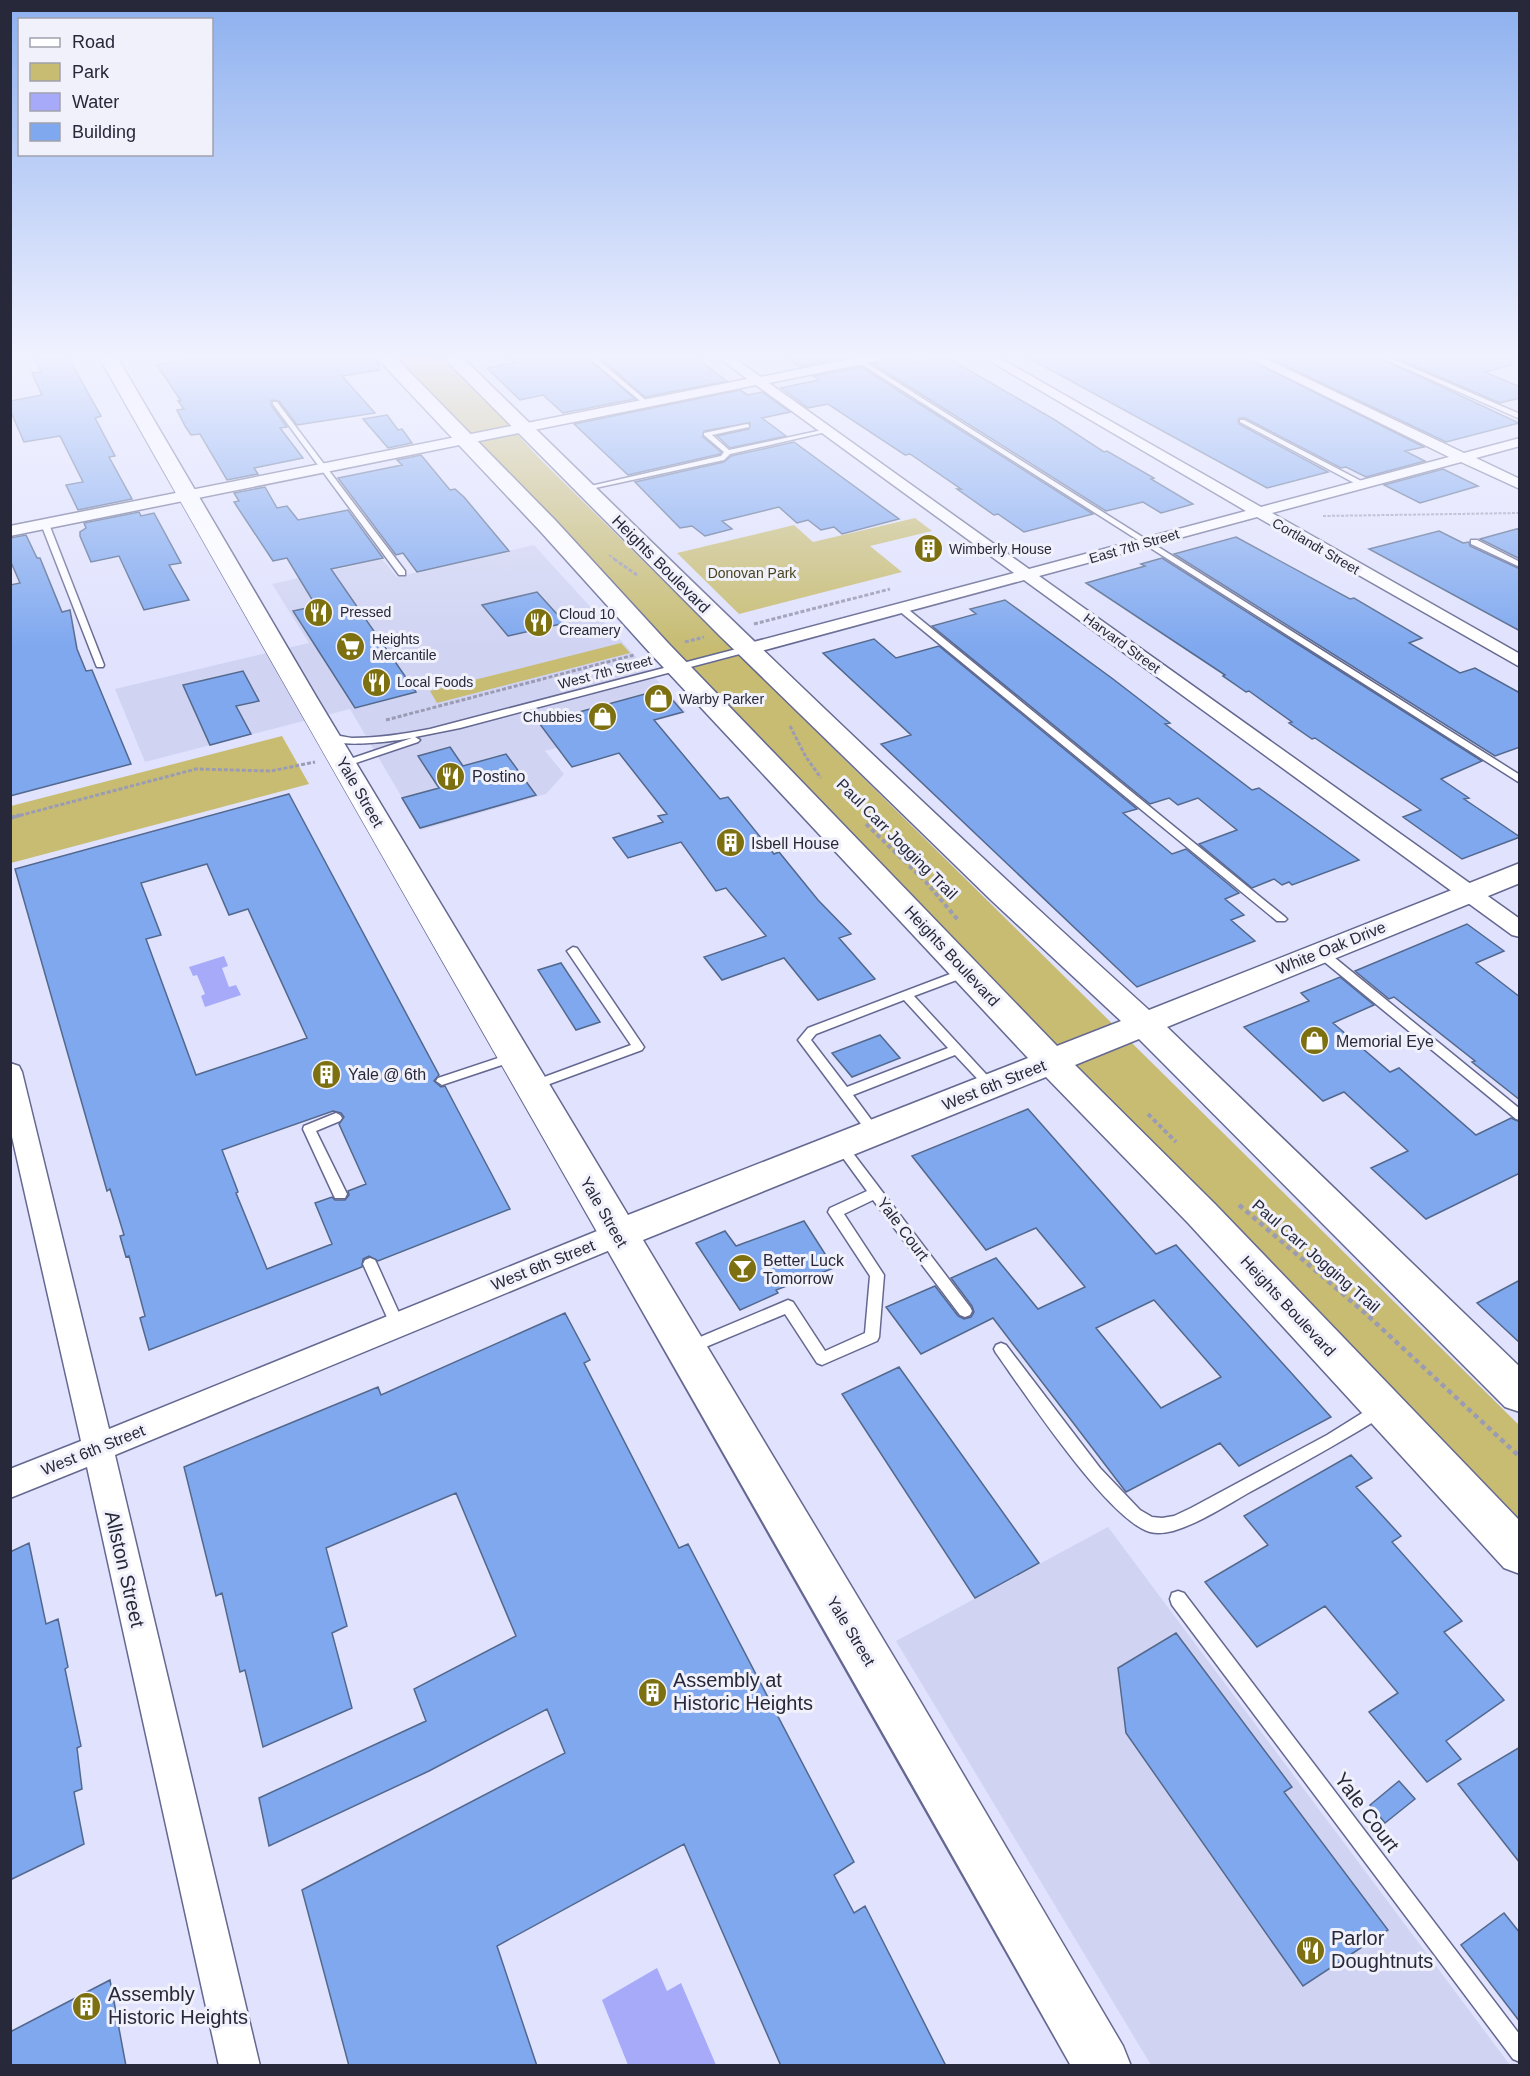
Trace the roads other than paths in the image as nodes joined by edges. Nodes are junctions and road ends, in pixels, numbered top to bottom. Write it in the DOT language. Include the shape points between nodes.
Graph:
graph roads {
  1 [pos="163,454"];
  2 [pos="313,454"];
  3 [pos="398,454"];
  4 [pos="478,454"];
  5 [pos="552,454"];
  6 [pos="727,454"];
  7 [pos="859,454"];
  8 [pos="1006,454"];
  9 [pos="1157,454"];
  10 [pos="1305,454"];
  11 [pos="1454,454"];
  12 [pos="1472,454"];
  13 [pos="1460,457"];
  14 [pos="324,469"];
  15 [pos="1361,483"];
  16 [pos="1520,485"];
  17 [pos="586,488"];
  18 [pos="187,496"];
  19 [pos="1256,511"];
  20 [pos="45,524"];
  21 [pos="10,531"];
  22 [pos="1474,542"];
  23 [pos="1146,543"];
  24 [pos="1520,566"];
  25 [pos="402,573"];
  26 [pos="1027,574"];
  27 [pos="901,608"];
  28 [pos="748,637"];
  29 [pos="679,655"];
  30 [pos="1520,662"];
  31 [pos="100,665"];
  32 [pos="470,722"];
  33 [pos="330,755"];
  34 [pos="1520,780"];
  35 [pos="1520,872"];
  36 [pos="1468,893"];
  37 [pos="1281,919"];
  38 [pos="1520,930"];
  39 [pos="573,951"];
  40 [pos="1320,952"];
  41 [pos="967,972"];
  42 [pos="906,995"];
  43 [pos="1143,1023"];
  44 [pos="957,1049"];
  45 [pos="1051,1061"];
  46 [pos="10,1072"];
  47 [pos="522,1072"];
  48 [pos="442,1081"];
  49 [pos="991,1086"];
  50 [pos="844,1093"];
  51 [pos="1520,1116"];
  52 [pos="336,1118"];
  53 [pos="875,1133"];
  54 [pos="841,1147"];
  55 [pos="876,1193"];
  56 [pos="340,1194"];
  57 [pos="617,1235"];
  58 [pos="370,1264"];
  59 [pos="965,1311"];
  60 [pos="397,1324"];
  61 [pos="1001,1349"];
  62 [pos="685,1350"];
  63 [pos="1520,1394"];
  64 [pos="1383,1408"];
  65 [pos="99,1448"];
  66 [pos="10,1484"];
  67 [pos="1520,1553"];
  68 [pos="1178,1599"];
  69 [pos="1520,2052"];
  70 [pos="240,2066"];
  71 [pos="1103,2066"];
  1 -- 18 [label="main road, Yale Street"];
  2 -- 14 [label="lane"];
  3 -- 14 [label="street"];
  4 -- 29 [label="main road, Heights Boulevard"];
  5 -- 17 [label="main road, Heights Boulevard"];
  6 -- 17 [label="lane" via="724,458"];
  7 -- 26 [label="street, Harvard Street"];
  8 -- 23 [label="lane"];
  9 -- 19 [label="street, Cortlandt Street"];
  10 -- 15 [label="lane"];
  11 -- 13 [label="street"];
  12 -- 13 [label="street, East 7th Street"];
  13 -- 15 [label="street, East 7th Street"];
  13 -- 16 [label="street"];
  14 -- 18 [label="street"];
  14 -- 25 [label="lane"];
  15 -- 19 [label="street, East 7th Street"];
  17 -- 28 [label="main road, Heights Boulevard"];
  18 -- 20 [label="street"];
  18 -- 33 [label="main road, Yale Street"];
  19 -- 23 [label="street, East 7th Street"];
  19 -- 30 [label="street, Cortlandt Street"];
  20 -- 21 [label="street"];
  20 -- 31 [label="lane"];
  22 -- 24 [label="lane"];
  23 -- 26 [label="street, East 7th Street"];
  23 -- 34 [label="lane"];
  26 -- 27 [label="street, East 7th Street"];
  26 -- 36 [label="street, Harvard Street"];
  27 -- 28 [label="street, East 7th Street"];
  27 -- 37 [label="lane"];
  28 -- 29 [label="lane, West 7th Street"];
  28 -- 43 [label="main road, Heights Boulevard" via="994,886"];
  29 -- 32 [label="lane, West 7th Street"];
  29 -- 41 [label="main road, Heights Boulevard"];
  32 -- 33 [label="lane, West 7th Street"];
  32 -- 33 [label="lane, West 7th Street" via="377,741 348,742"];
  33 -- 47 [label="main road, Yale Street"];
  35 -- 36 [label="main road, White Oak Drive"];
  36 -- 38 [label="street, Harvard Street"];
  36 -- 40 [label="main road, White Oak Drive"];
  39 -- 47 [label="lane" via="638,1047"];
  40 -- 43 [label="main road, White Oak Drive"];
  40 -- 51 [label="lane"];
  41 -- 42 [label="lane"];
  41 -- 45 [label="main road, Heights Boulevard"];
  42 -- 44 [label="lane"];
  42 -- 50 [label="lane" via="812,1031 804,1040"];
  43 -- 45 [label="main road, West 6th Street"];
  43 -- 63 [label="main road, Heights Boulevard"];
  44 -- 49 [label="lane"];
  44 -- 50 [label="lane"];
  45 -- 49 [label="main road, West 6th Street"];
  45 -- 64 [label="main road, Heights Boulevard" via="1202,1214"];
  46 -- 65 [label="street, Allston Street"];
  47 -- 48 [label="lane"];
  47 -- 57 [label="main road, Yale Street"];
  49 -- 53 [label="main road, West 6th Street"];
  50 -- 53 [label="lane"];
  52 -- 56 [label="lane" via="309,1129"];
  53 -- 54 [label="main road, West 6th Street"];
  54 -- 55 [label="lane, Yale Court"];
  54 -- 57 [label="main road, West 6th Street"];
  55 -- 59 [label="lane, Yale Court"];
  55 -- 62 [label="lane" via="836,1212 877,1275 872,1337 822,1359 788,1306"];
  57 -- 60 [label="street, West 6th Street"];
  57 -- 62 [label="main road, Yale Street"];
  58 -- 60 [label="lane"];
  60 -- 65 [label="street, West 6th Street"];
  61 -- 64 [label="lane" via="1110,1492 1135,1518 1161,1526 1197,1513"];
  62 -- 71 [label="main road, Yale Street"];
  64 -- 67 [label="main road, Heights Boulevard"];
  65 -- 66 [label="street, West 6th Street"];
  65 -- 70 [label="street, Allston Street"];
  68 -- 69 [label="lane, Yale Court"];
}
